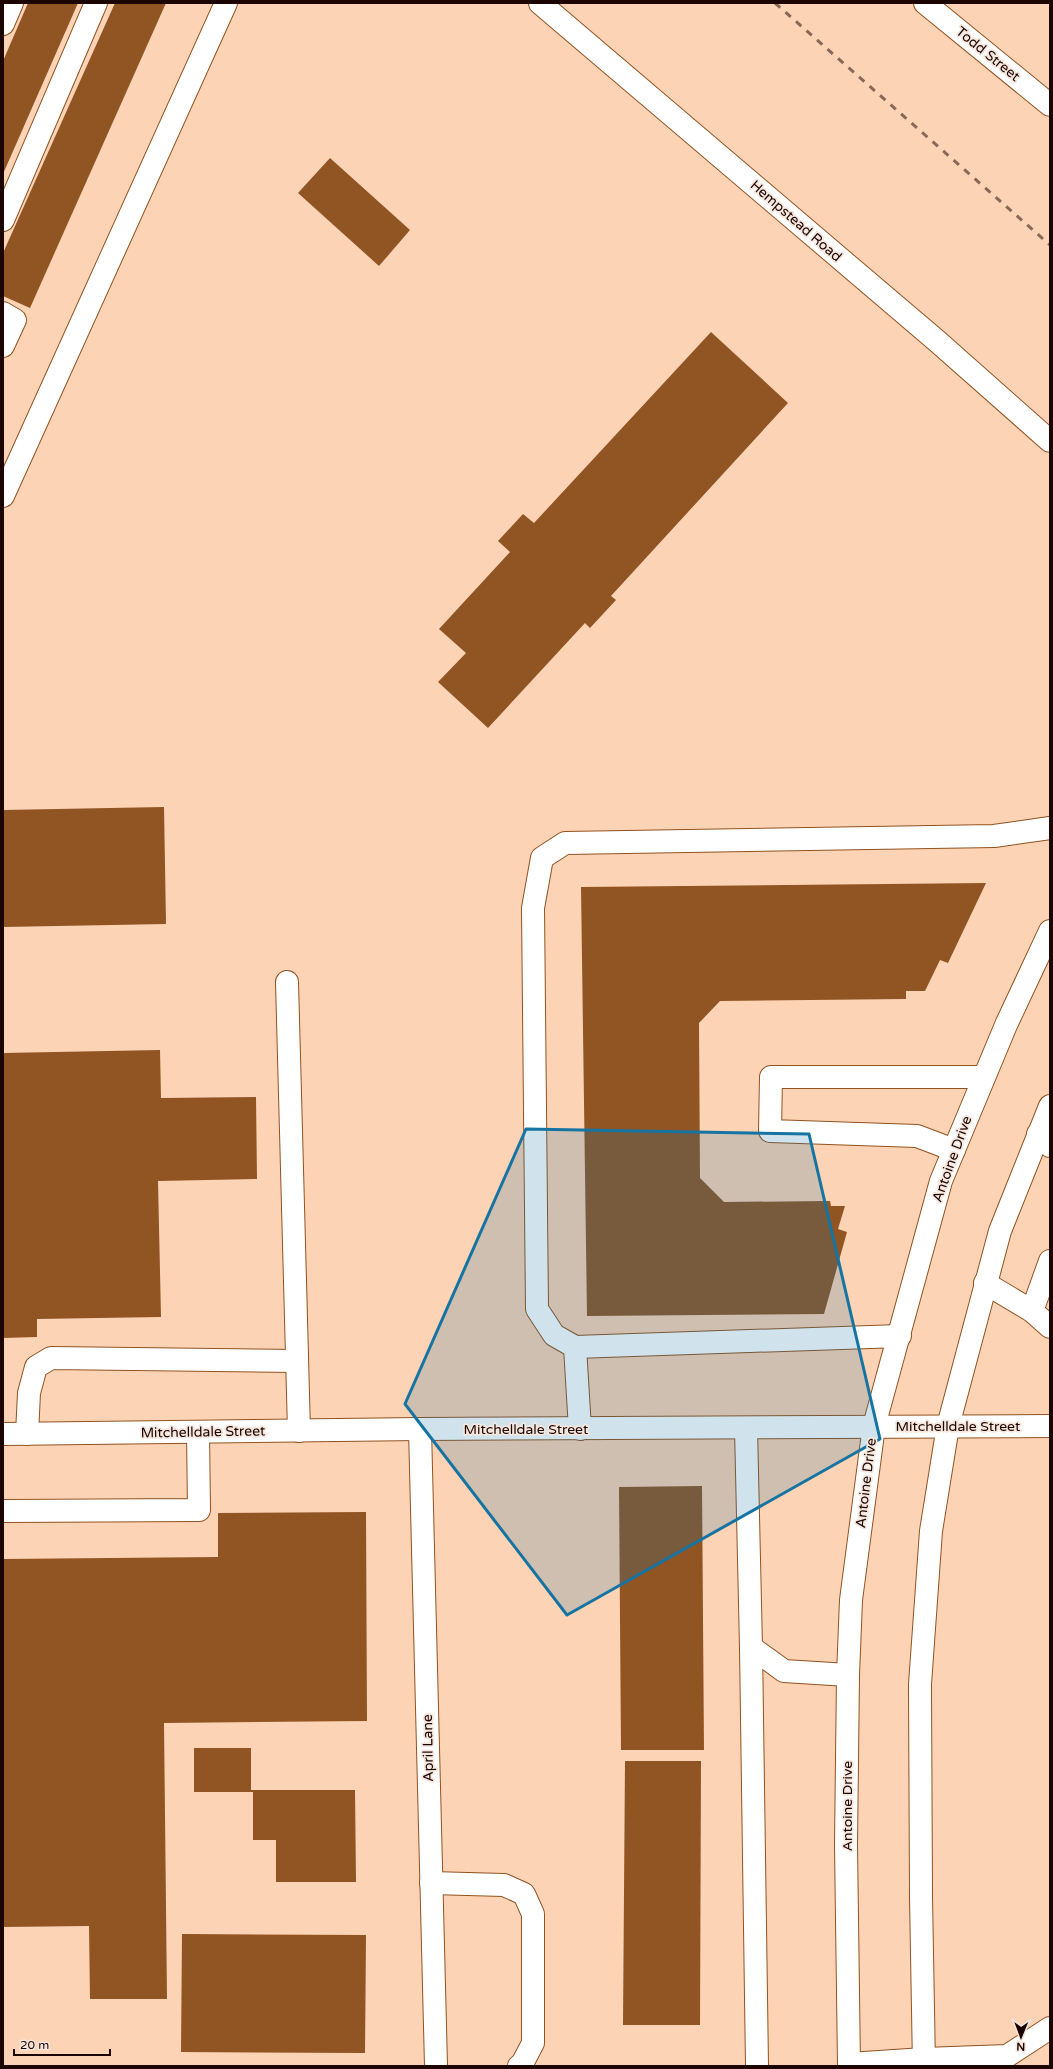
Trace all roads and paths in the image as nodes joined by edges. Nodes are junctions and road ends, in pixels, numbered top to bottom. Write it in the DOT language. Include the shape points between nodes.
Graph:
graph roads {
  1 [pos="12,3"];
  2 [pos="96,3"];
  3 [pos="226,3"];
  4 [pos="540,3"];
  5 [pos="935,6"];
  6 [pos="3,24"];
  7 [pos="1050,105"];
  8 [pos="3,220"];
  9 [pos="3,313"];
  10 [pos="3,346"];
  11 [pos="1050,441"];
  12 [pos="3,496"];
  13 [pos="1050,828"];
  14 [pos="1050,931"];
  15 [pos="287,982"];
  16 [pos="984,1077"];
  17 [pos="1050,1106"];
  18 [pos="1044,1140"];
  19 [pos="954,1150"];
  20 [pos="1050,1261"];
  21 [pos="985,1283"];
  22 [pos="1032,1311"];
  23 [pos="1050,1327"];
  24 [pos="900,1336"];
  25 [pos="575,1347"];
  26 [pos="297,1361"];
  27 [pos="874,1426"];
  28 [pos="948,1426"];
  29 [pos="1050,1426"];
  30 [pos="746,1428"];
  31 [pos="420,1429"];
  32 [pos="580,1429"];
  33 [pos="299,1431"];
  34 [pos="198,1432"];
  35 [pos="3,1434"];
  36 [pos="27,1434"];
  37 [pos="3,1511"];
  38 [pos="751,1647"];
  39 [pos="848,1675"];
  40 [pos="431,1883"];
  41 [pos="1050,2028"];
  42 [pos="999,2061"];
  43 [pos="924,2062"];
  44 [pos="849,2065"];
  45 [pos="436,2066"];
  46 [pos="519,2066"];
  47 [pos="757,2066"];
  1 -- 6 [label="main road"];
  2 -- 8 [label="main road"];
  3 -- 12 [label="main road"];
  4 -- 11 [label="main road, Hempstead Road" via="925,331"];
  5 -- 7 [label="main road, Todd Street"];
  9 -- 10 [label="main road" via="15,320"];
  13 -- 25 [label="main road" via="994,836 565,843 542,858 533,908 537,1309 554,1335"];
  14 -- 16 [label="main road, Antoine Drive"];
  15 -- 26 [label="main road"];
  16 -- 19 [label="main road, Antoine Drive"];
  16 -- 19 [label="main road" via="771,1077 770,1131 917,1136"];
  17 -- 18 [label="main road"];
  18 -- 21 [label="main road" via="1000,1231"];
  19 -- 24 [label="main road, Antoine Drive" via="941,1181"];
  20 -- 22 [label="main road"];
  21 -- 22 [label="main road"];
  21 -- 28 [label="main road"];
  22 -- 23 [label="main road"];
  24 -- 25 [label="main road"];
  24 -- 27 [label="main road, Antoine Drive"];
  25 -- 32 [label="main road"];
  26 -- 33 [label="main road"];
  26 -- 36 [label="main road" via="51,1358 36,1367 29,1393"];
  27 -- 28 [label="main road, Mitchelldale Street"];
  27 -- 30 [label="main road, Mitchelldale Street"];
  27 -- 39 [label="main road, Antoine Drive" via="851,1600"];
  28 -- 29 [label="main road, Mitchelldale Street"];
  28 -- 43 [label="main road" via="931,1531 920,1684"];
  30 -- 32 [label="main road, Mitchelldale Street"];
  30 -- 38 [label="main road"];
  31 -- 32 [label="main road, Mitchelldale Street"];
  31 -- 33 [label="main road, Mitchelldale Street"];
  31 -- 40 [label="main road, April Lane"];
  33 -- 34 [label="main road, Mitchelldale Street"];
  34 -- 36 [label="main road, Mitchelldale Street"];
  34 -- 37 [label="main road" via="199,1510"];
  35 -- 36 [label="main road, Mitchelldale Street"];
  38 -- 39 [label="main road" via="784,1671"];
  38 -- 47 [label="main road"];
  39 -- 44 [label="main road, Antoine Drive" via="846,1845"];
  40 -- 45 [label="main road, April Lane"];
  40 -- 46 [label="main road" via="504,1884 524,1894 533,1914 533,2043"];
  41 -- 42 [label="main road"];
  42 -- 43 [label="main road"];
  43 -- 44 [label="main road"];
}
